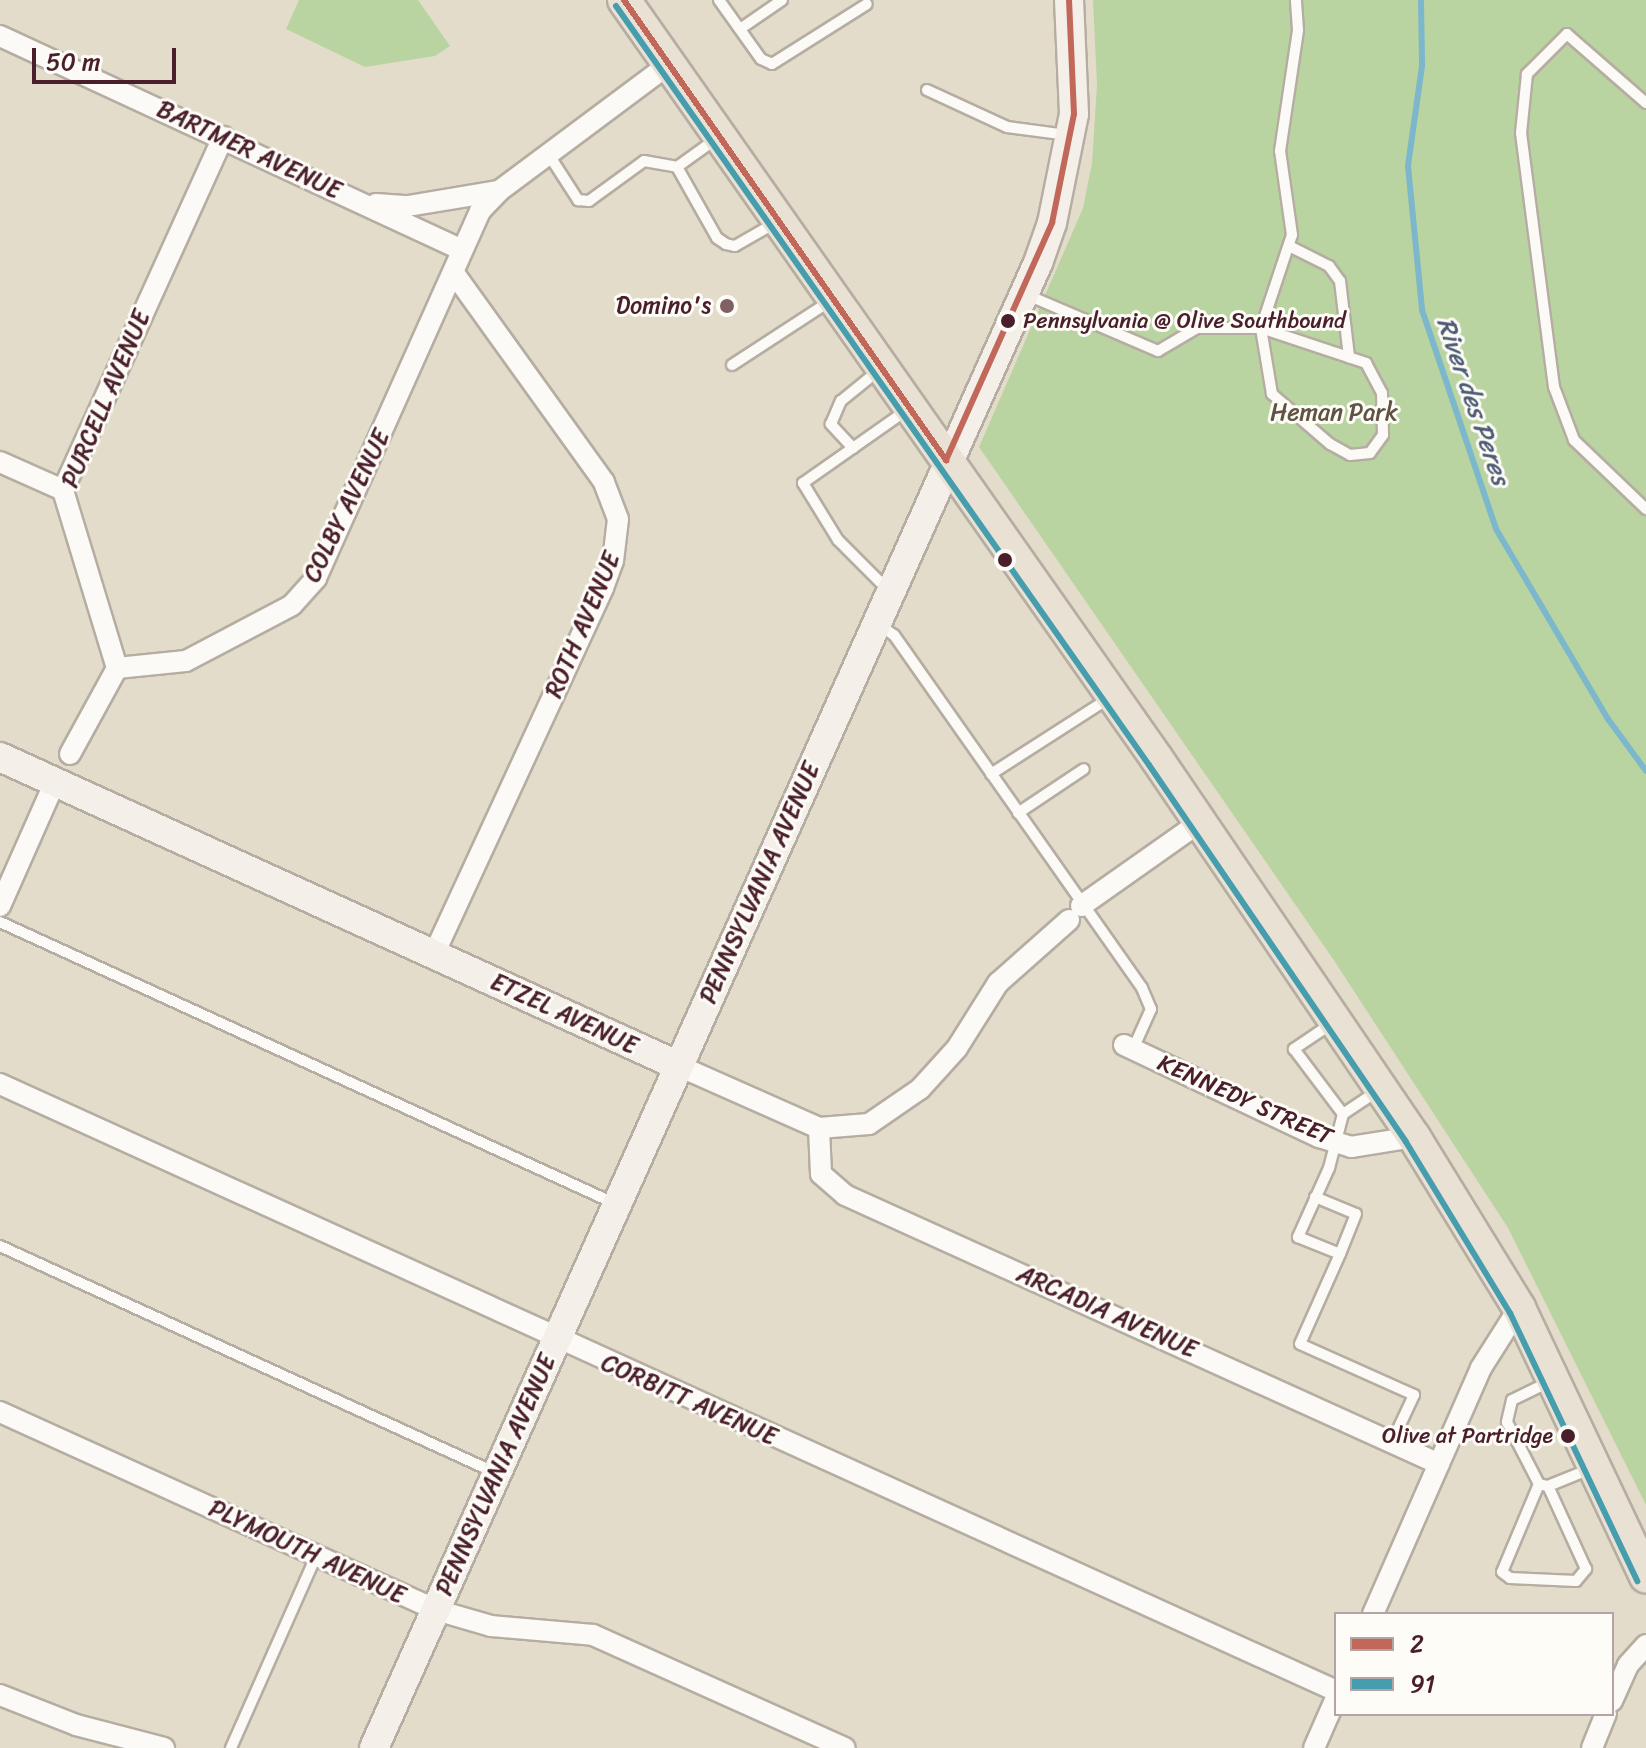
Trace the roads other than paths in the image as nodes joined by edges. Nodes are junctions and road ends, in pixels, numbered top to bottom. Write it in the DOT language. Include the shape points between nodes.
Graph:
graph roads {
  1 [pos="719,0"];
  2 [pos="782,0"];
  3 [pos="1296,0"];
  4 [pos="868,1"];
  5 [pos="1065,2"];
  6 [pos="633,7"];
  7 [pos="740,29"];
  8 [pos="0,36"];
  9 [pos="667,66"];
  10 [pos="927,90"];
  11 [pos="1646,103"];
  12 [pos="1070,135"];
  13 [pos="223,137"];
  14 [pos="718,138"];
  15 [pos="549,155"];
  16 [pos="677,167"];
  17 [pos="499,191"];
  18 [pos="367,204"];
  19 [pos="777,222"];
  20 [pos="1289,246"];
  21 [pos="462,250"];
  22 [pos="455,275"];
  23 [pos="1023,294"];
  24 [pos="832,300"];
  25 [pos="1261,328"];
  26 [pos="1349,357"];
  27 [pos="732,365"];
  28 [pos="881,369"];
  29 [pos="909,409"];
  30 [pos="853,448"];
  31 [pos="946,460"];
  32 [pos="0,462"];
  33 [pos="63,490"];
  34 [pos="1646,509"];
  35 [pos="888,590"];
  36 [pos="875,622"];
  37 [pos="117,668"];
  38 [pos="1113,696"];
  39 [pos="70,754"];
  40 [pos="0,757"];
  41 [pos="1084,769"];
  42 [pos="991,774"];
  43 [pos="55,782"];
  44 [pos="1018,813"];
  45 [pos="1200,822"];
  46 [pos="0,906"];
  47 [pos="1075,913"];
  48 [pos="0,922"];
  49 [pos="434,954"];
  50 [pos="1336,1021"];
  51 [pos="1129,1047"];
  52 [pos="679,1066"];
  53 [pos="0,1084"];
  54 [pos="1381,1088"];
  55 [pos="1343,1114"];
  56 [pos="819,1128"];
  57 [pos="1414,1137"];
  58 [pos="1336,1142"];
  59 [pos="1315,1197"];
  60 [pos="618,1205"];
  61 [pos="0,1246"];
  62 [pos="1340,1254"];
  63 [pos="1519,1308"];
  64 [pos="556,1340"];
  65 [pos="1555,1380"];
  66 [pos="0,1412"];
  67 [pos="1392,1442"];
  68 [pos="1439,1464"];
  69 [pos="1596,1466"];
  70 [pos="497,1473"];
  71 [pos="1543,1485"];
  72 [pos="316,1556"];
  73 [pos="1646,1577"];
  74 [pos="436,1610"];
  75 [pos="1374,1612"];
  76 [pos="1646,1645"];
  77 [pos="1334,1690"];
  78 [pos="0,1695"];
  79 [pos="1614,1696"];
  80 [pos="1334,1703"];
  81 [pos="1605,1716"];
  82 [pos="164,1748"];
  83 [pos="231,1748"];
  84 [pos="374,1748"];
  85 [pos="845,1748"];
  86 [pos="1314,1748"];
  87 [pos="1592,1748"];
  1 -- 7 [label="lane"];
  2 -- 7 [label="lane"];
  3 -- 20 [label="lane" via="1298,30 1280,151 1292,235"];
  4 -- 7 [label="lane" via="772,64 761,59"];
  5 -- 12 [label="street, PENNSYLVANIA AVENUE" via="1075,63"];
  6 -- 9 [label="main road"];
  8 -- 13 [label="street, BARTMER AVENUE"];
  9 -- 14 [label="main road"];
  9 -- 15 [label="street, BARTMER AVENUE"];
  10 -- 12 [label="lane" via="1007,127"];
  11 -- 34 [label="lane" via="1567,34 1527,74 1521,133 1554,387 1574,440"];
  12 -- 23 [label="street, PENNSYLVANIA AVENUE" via="1052,223"];
  13 -- 18 [label="street, BARTMER AVENUE"];
  13 -- 33 [label="street, PURCELL AVENUE"];
  14 -- 16 [label="lane"];
  14 -- 19 [label="main road"];
  15 -- 16 [label="lane" via="578,200 589,201 644,161"];
  15 -- 17 [label="street, BARTMER AVENUE"];
  16 -- 19 [label="lane" via="717,238 726,244 735,246"];
  17 -- 18 [label="street, BARTMER AVENUE" via="408,206"];
  17 -- 21 [label="street, BARTMER AVENUE" via="470,227"];
  18 -- 21 [label="street, BARTMER AVENUE"];
  19 -- 24 [label="main road"];
  20 -- 25 [label="lane"];
  20 -- 26 [label="lane" via="1329,266 1340,281"];
  21 -- 22 [label="street, BARTMER AVENUE"];
  22 -- 37 [label="street, COLBY AVENUE" via="316,578 292,605 186,661"];
  22 -- 49 [label="street, ROTH AVENUE" via="604,482 618,519 613,561 603,588"];
  23 -- 25 [label="lane" via="1158,351 1197,328"];
  23 -- 31 [label="street, PENNSYLVANIA AVENUE"];
  24 -- 27 [label="lane"];
  24 -- 28 [label="main road"];
  25 -- 26 [label="lane"];
  25 -- 26 [label="lane" via="1272,394 1350,455 1370,453 1383,435 1382,393 1366,363"];
  28 -- 29 [label="main road"];
  28 -- 30 [label="lane" via="841,401 831,424"];
  29 -- 30 [label="lane"];
  29 -- 31 [label="main road"];
  30 -- 35 [label="lane" via="803,483 838,540"];
  31 -- 35 [label="street, PENNSYLVANIA AVENUE"];
  31 -- 38 [label="main road"];
  32 -- 33 [label="street"];
  33 -- 37 [label="street, PURCELL AVENUE"];
  35 -- 36 [label="street, PENNSYLVANIA AVENUE"];
  36 -- 42 [label="lane" via="894,635"];
  36 -- 52 [label="street, PENNSYLVANIA AVENUE"];
  37 -- 39 [label="street"];
  38 -- 42 [label="lane"];
  38 -- 45 [label="main road"];
  40 -- 43 [label="street, ETZEL AVENUE"];
  41 -- 44 [label="lane"];
  42 -- 44 [label="lane"];
  43 -- 46 [label="street"];
  43 -- 49 [label="street, ETZEL AVENUE"];
  44 -- 47 [label="lane"];
  45 -- 47 [label="street, ETZEL AVENUE"];
  45 -- 50 [label="main road"];
  47 -- 51 [label="lane" via="1142,988 1151,1009"];
  47 -- 56 [label="street, ETZEL AVENUE" via="998,983 957,1048 901,1105 869,1124"];
  48 -- 60 [label="lane"];
  49 -- 52 [label="street, ETZEL AVENUE"];
  50 -- 54 [label="main road"];
  50 -- 55 [label="lane" via="1294,1049"];
  51 -- 58 [label="street, KENNEDY STREET"];
  52 -- 56 [label="street, ETZEL AVENUE"];
  52 -- 60 [label="street, PENNSYLVANIA AVENUE"];
  53 -- 64 [label="street, CORBITT AVENUE"];
  54 -- 55 [label="lane"];
  54 -- 57 [label="main road"];
  55 -- 58 [label="lane"];
  56 -- 67 [label="street, ARCADIA AVENUE" via="821,1174 845,1195"];
  57 -- 58 [label="street, KENNEDY STREET" via="1351,1147"];
  57 -- 63 [label="main road"];
  58 -- 59 [label="lane"];
  59 -- 62 [label="lane" via="1356,1214"];
  59 -- 62 [label="lane" via="1298,1237"];
  60 -- 64 [label="street, PENNSYLVANIA AVENUE"];
  61 -- 70 [label="lane"];
  62 -- 67 [label="lane" via="1300,1344 1414,1395"];
  63 -- 65 [label="main road"];
  63 -- 68 [label="street" via="1481,1368"];
  64 -- 70 [label="street, PENNSYLVANIA AVENUE"];
  64 -- 77 [label="street, CORBITT AVENUE"];
  65 -- 69 [label="main road"];
  65 -- 71 [label="lane" via="1512,1400 1507,1422"];
  66 -- 72 [label="street, PLYMOUTH AVENUE"];
  67 -- 68 [label="street, ARCADIA AVENUE"];
  68 -- 75 [label="street"];
  69 -- 71 [label="lane"];
  69 -- 73 [label="main road"];
  70 -- 74 [label="street, PENNSYLVANIA AVENUE"];
  71 -- 71 [label="lane" via="1502,1572 1510,1578 1576,1581 1586,1569"];
  72 -- 74 [label="street, PLYMOUTH AVENUE"];
  72 -- 83 [label="lane"];
  74 -- 84 [label="street, PENNSYLVANIA AVENUE"];
  74 -- 85 [label="street, PLYMOUTH AVENUE" via="491,1626 593,1635"];
  76 -- 79 [label="street" via="1628,1665"];
  78 -- 82 [label="street" via="76,1725"];
  80 -- 86 [label="street"];
  81 -- 87 [label="street"];
}
